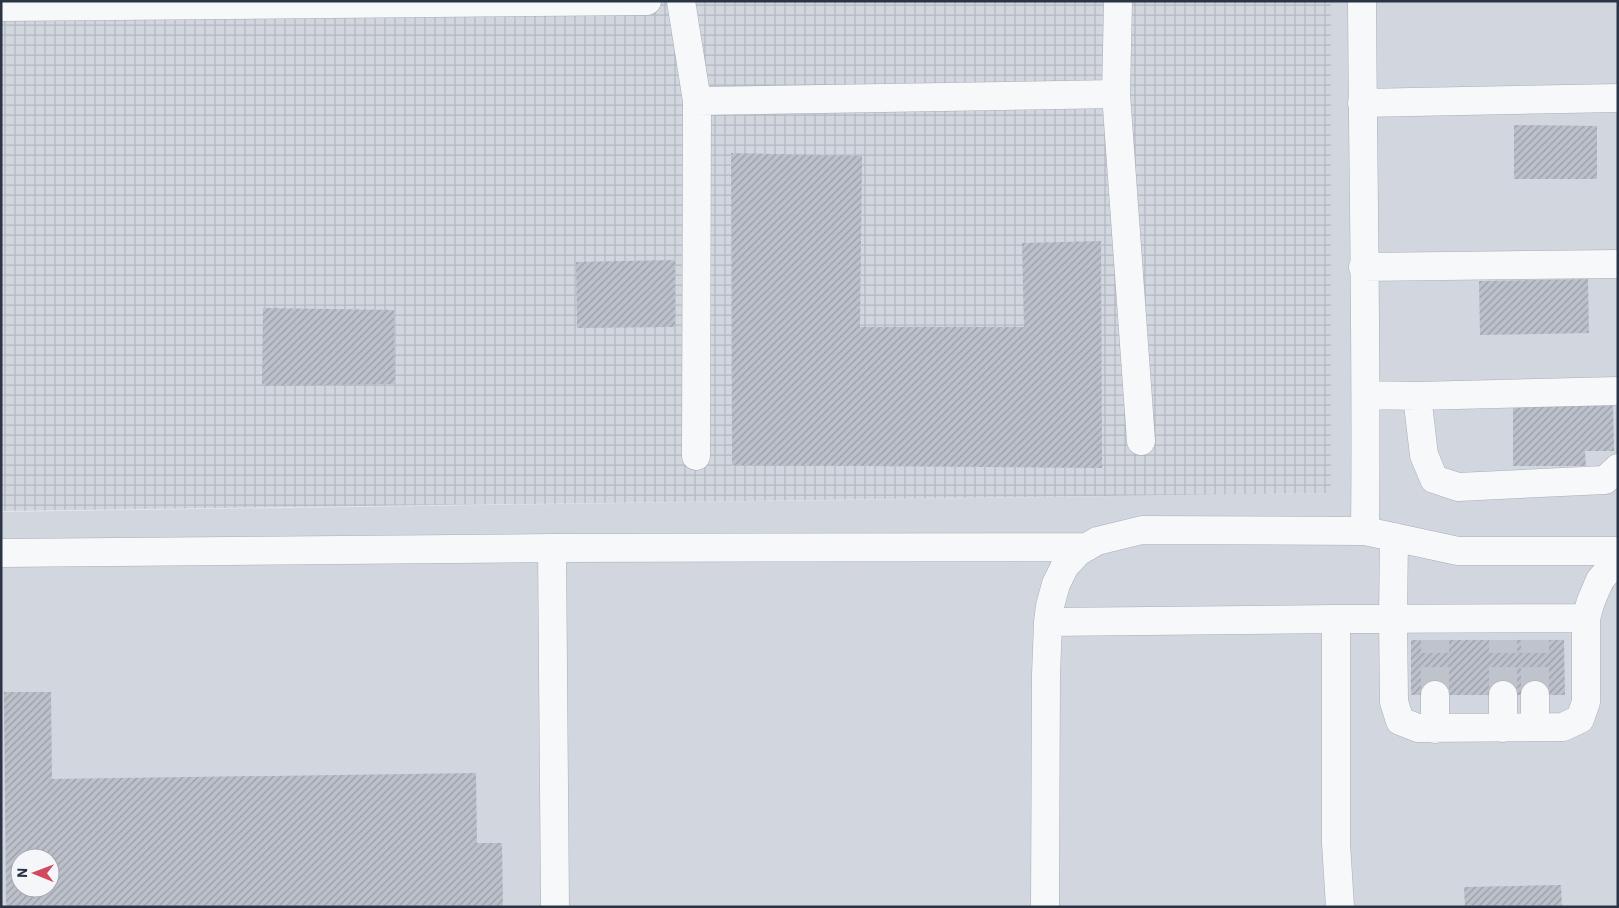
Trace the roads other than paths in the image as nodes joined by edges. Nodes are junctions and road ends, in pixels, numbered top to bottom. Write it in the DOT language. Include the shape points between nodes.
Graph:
graph roads {
  1 [pos="647,1"];
  2 [pos="681,1"];
  3 [pos="1118,1"];
  4 [pos="1362,1"];
  5 [pos="1,7"];
  6 [pos="1116,94"];
  7 [pos="1618,98"];
  8 [pos="697,101"];
  9 [pos="1362,103"];
  10 [pos="1618,264"];
  11 [pos="1363,267"];
  12 [pos="1618,392"];
  13 [pos="1366,395"];
  14 [pos="1417,396"];
  15 [pos="1141,441"];
  16 [pos="696,456"];
  17 [pos="1618,468"];
  18 [pos="1365,531"];
  19 [pos="1394,537"];
  20 [pos="1086,547"];
  21 [pos="552,548"];
  22 [pos="1618,550"];
  23 [pos="1,552"];
  24 [pos="1618,559"];
  25 [pos="1586,618"];
  26 [pos="1336,619"];
  27 [pos="1392,619"];
  28 [pos="1048,622"];
  29 [pos="1435,695"];
  30 [pos="1503,695"];
  31 [pos="1536,695"];
  32 [pos="1535,727"];
  33 [pos="1503,728"];
  34 [pos="1435,729"];
  35 [pos="555,907"];
  36 [pos="1045,907"];
  37 [pos="1340,907"];
  1 -- 5 [label="street"];
  2 -- 8 [label="street"];
  3 -- 6 [label="street"];
  4 -- 9 [label="street"];
  6 -- 8 [label="street"];
  6 -- 15 [label="street"];
  7 -- 9 [label="street"];
  8 -- 16 [label="street"];
  9 -- 11 [label="street"];
  10 -- 11 [label="street"];
  11 -- 13 [label="street"];
  12 -- 14 [label="street"];
  13 -- 14 [label="street"];
  13 -- 18 [label="street"];
  14 -- 17 [label="street" via="1424,455 1434,479 1458,487 1606,480"];
  18 -- 19 [label="street"];
  18 -- 20 [label="street" via="1142,530 1097,541"];
  19 -- 22 [label="street" via="1458,551"];
  19 -- 27 [label="street"];
  20 -- 21 [label="street"];
  20 -- 28 [label="street" via="1065,566 1056,584"];
  21 -- 23 [label="street"];
  21 -- 35 [label="street"];
  24 -- 25 [label="street" via="1600,580"];
  25 -- 27 [label="street" via="1535,629 1435,629"];
  25 -- 32 [label="street" via="1586,702 1580,719 1563,727"];
  26 -- 27 [label="street"];
  26 -- 28 [label="street"];
  26 -- 37 [label="street" via="1336,843"];
  27 -- 34 [label="street" via="1394,702 1400,721 1418,728"];
  28 -- 36 [label="street"];
  29 -- 34 [label="street"];
  30 -- 33 [label="street"];
  31 -- 32 [label="street"];
  32 -- 33 [label="street"];
  33 -- 34 [label="street"];
}
